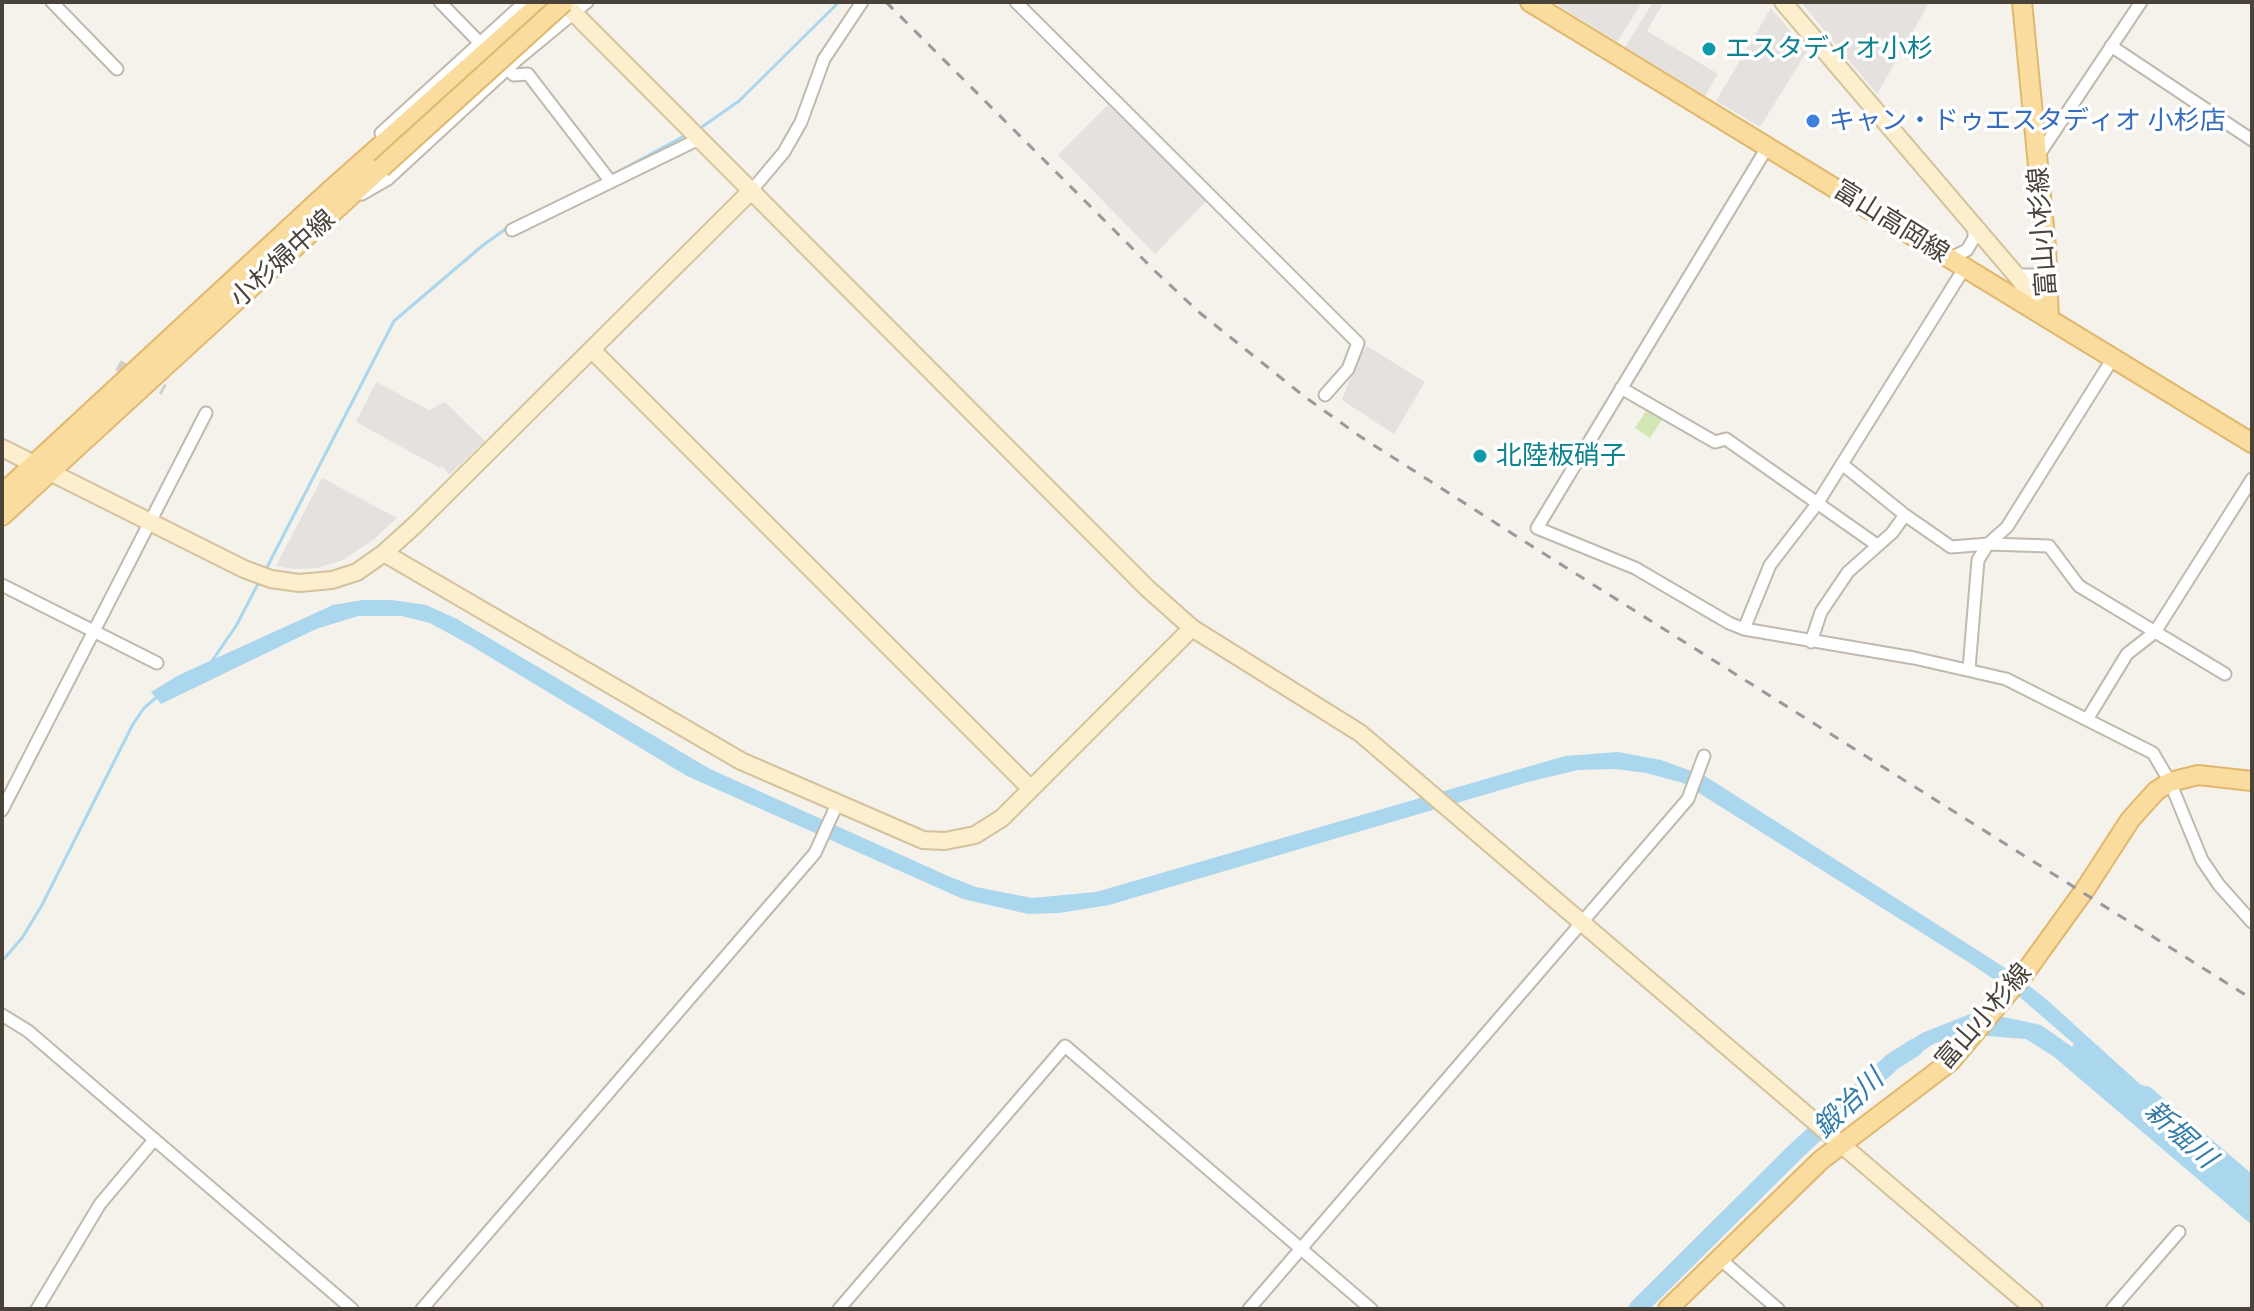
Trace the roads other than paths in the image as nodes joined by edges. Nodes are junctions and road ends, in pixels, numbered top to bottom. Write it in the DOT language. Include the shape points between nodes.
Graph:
graph roads {
  1 [pos="52,2"];
  2 [pos="440,2"];
  3 [pos="525,2"];
  4 [pos="542,2"];
  5 [pos="862,2"];
  6 [pos="1016,2"];
  7 [pos="1530,2"];
  8 [pos="1783,2"];
  9 [pos="2022,2"];
  10 [pos="2141,2"];
  11 [pos="572,5"];
  12 [pos="480,43"];
  13 [pos="2111,46"];
  14 [pos="117,69"];
  15 [pos="507,69"];
  16 [pos="699,139"];
  17 [pos="2252,140"];
  18 [pos="1768,146"];
  19 [pos="2037,156"];
  20 [pos="377,161"];
  21 [pos="611,182"];
  22 [pos="752,190"];
  23 [pos="334,200"];
  24 [pos="1974,226"];
  25 [pos="512,230"];
  26 [pos="1958,263"];
  27 [pos="2047,265"];
  28 [pos="2016,275"];
  29 [pos="2049,319"];
  30 [pos="592,350"];
  31 [pos="2113,358"];
  32 [pos="1621,388"];
  33 [pos="1325,395"];
  34 [pos="206,413"];
  35 [pos="2252,443"];
  36 [pos="2,448"];
  37 [pos="1842,464"];
  38 [pos="42,469"];
  39 [pos="2252,479"];
  40 [pos="2,494"];
  41 [pos="1817,504"];
  42 [pos="1905,515"];
  43 [pos="2,516"];
  44 [pos="149,523"];
  45 [pos="1988,544"];
  46 [pos="1877,545"];
  47 [pos="384,553"];
  48 [pos="2,585"];
  49 [pos="1192,628"];
  50 [pos="1744,629"];
  51 [pos="94,631"];
  52 [pos="2155,632"];
  53 [pos="1811,642"];
  54 [pos="157,663"];
  55 [pos="1969,669"];
  56 [pos="2225,674"];
  57 [pos="2088,718"];
  58 [pos="1704,756"];
  59 [pos="2252,781"];
  60 [pos="2170,782"];
  61 [pos="1031,789"];
  62 [pos="838,802"];
  63 [pos="2,810"];
  64 [pos="1582,922"];
  65 [pos="2252,922"];
  66 [pos="2,1015"];
  67 [pos="1837,1139"];
  68 [pos="154,1140"];
  69 [pos="2179,1232"];
  70 [pos="1300,1250"];
  71 [pos="1720,1259"];
  72 [pos="37,1309"];
  73 [pos="352,1309"];
  74 [pos="422,1309"];
  75 [pos="839,1309"];
  76 [pos="1249,1309"];
  77 [pos="1371,1309"];
  78 [pos="1668,1309"];
  79 [pos="1778,1309"];
  80 [pos="2034,1309"];
  81 [pos="2112,1309"];
  1 -- 14 [label="street"];
  2 -- 12 [label="street"];
  3 -- 12 [label="street"];
  4 -- 20 [label="main road, 小杉婦中線"];
  5 -- 22 [label="street" via="824,59 784,152"];
  6 -- 33 [label="street" via="1358,343 1348,369"];
  7 -- 18 [label="main road, 富山高岡線"];
  8 -- 24 [label="street"];
  9 -- 19 [label="main road, 富山小杉線"];
  10 -- 13 [label="street"];
  11 -- 15 [label="street"];
  11 -- 16 [label="street"];
  11 -- 20 [label="main road, 小杉婦中線, bridge"];
  12 -- 23 [label="street" via="357,155"];
  13 -- 17 [label="street"];
  13 -- 19 [label="street"];
  15 -- 21 [label="street" via="514,75 528,74"];
  15 -- 23 [label="street" via="388,179"];
  16 -- 21 [label="street"];
  16 -- 22 [label="street"];
  18 -- 26 [label="main road, 富山高岡線"];
  18 -- 32 [label="street"];
  19 -- 27 [label="main road, 富山小杉線"];
  20 -- 23 [label="main road, 小杉婦中線"];
  21 -- 25 [label="street"];
  22 -- 30 [label="street"];
  22 -- 49 [label="street"];
  23 -- 38 [label="main road, 小杉婦中線"];
  24 -- 26 [label="street" via="1974,238"];
  24 -- 28 [label="street"];
  26 -- 29 [label="main road, 富山高岡線"];
  26 -- 37 [label="street"];
  27 -- 28 [label="street" via="2040,275"];
  27 -- 29 [label="main road, 富山小杉線"];
  28 -- 29 [label="street"];
  29 -- 31 [label="main road, 富山高岡線"];
  30 -- 47 [label="street"];
  30 -- 61 [label="street"];
  31 -- 35 [label="main road, 富山高岡線"];
  31 -- 45 [label="street" via="2007,527"];
  32 -- 41 [label="street" via="1715,442 1726,439"];
  32 -- 50 [label="street" via="1537,528 1635,568"];
  34 -- 44 [label="street"];
  36 -- 38 [label="street"];
  37 -- 41 [label="street"];
  37 -- 42 [label="street"];
  38 -- 40 [label="main road, 小杉婦中線"];
  38 -- 43 [label="main road, 小杉婦中線"];
  38 -- 44 [label="street"];
  39 -- 52 [label="street"];
  41 -- 46 [label="street"];
  41 -- 50 [label="street" via="1770,565"];
  42 -- 45 [label="street" via="1951,547"];
  42 -- 46 [label="street"];
  44 -- 47 [label="street" via="244,569 299,583 357,572"];
  44 -- 51 [label="street"];
  45 -- 52 [label="street" via="2049,546 2079,586"];
  45 -- 55 [label="street" via="1978,560"];
  46 -- 53 [label="street" via="1848,572 1821,612"];
  47 -- 62 [label="street" via="741,761"];
  48 -- 51 [label="street"];
  49 -- 61 [label="street"];
  49 -- 64 [label="street" via="1360,733"];
  50 -- 53 [label="street"];
  51 -- 54 [label="street"];
  51 -- 63 [label="street"];
  52 -- 56 [label="street"];
  52 -- 57 [label="street" via="2127,654"];
  53 -- 55 [label="street"];
  55 -- 57 [label="street" via="2006,679"];
  57 -- 60 [label="street" via="2153,753"];
  58 -- 64 [label="street" via="1690,794"];
  59 -- 60 [label="main road" via="2198,775"];
  60 -- 65 [label="street" via="2202,860"];
  60 -- 67 [label="main road, 富山小杉線" via="2145,800 2024,974 1971,1038 1935,1075"];
  61 -- 62 [label="street" via="1002,818 975,835 945,841 923,840"];
  62 -- 74 [label="street" via="815,853"];
  64 -- 67 [label="street"];
  64 -- 70 [label="street"];
  66 -- 68 [label="street" via="28,1031"];
  67 -- 71 [label="main road, 富山小杉線"];
  67 -- 80 [label="street"];
  68 -- 72 [label="street" via="100,1204"];
  68 -- 73 [label="street"];
  69 -- 81 [label="street"];
  70 -- 75 [label="street" via="1065,1046"];
  70 -- 76 [label="street"];
  70 -- 77 [label="street"];
  71 -- 78 [label="main road, 富山小杉線"];
  71 -- 79 [label="street"];
}
